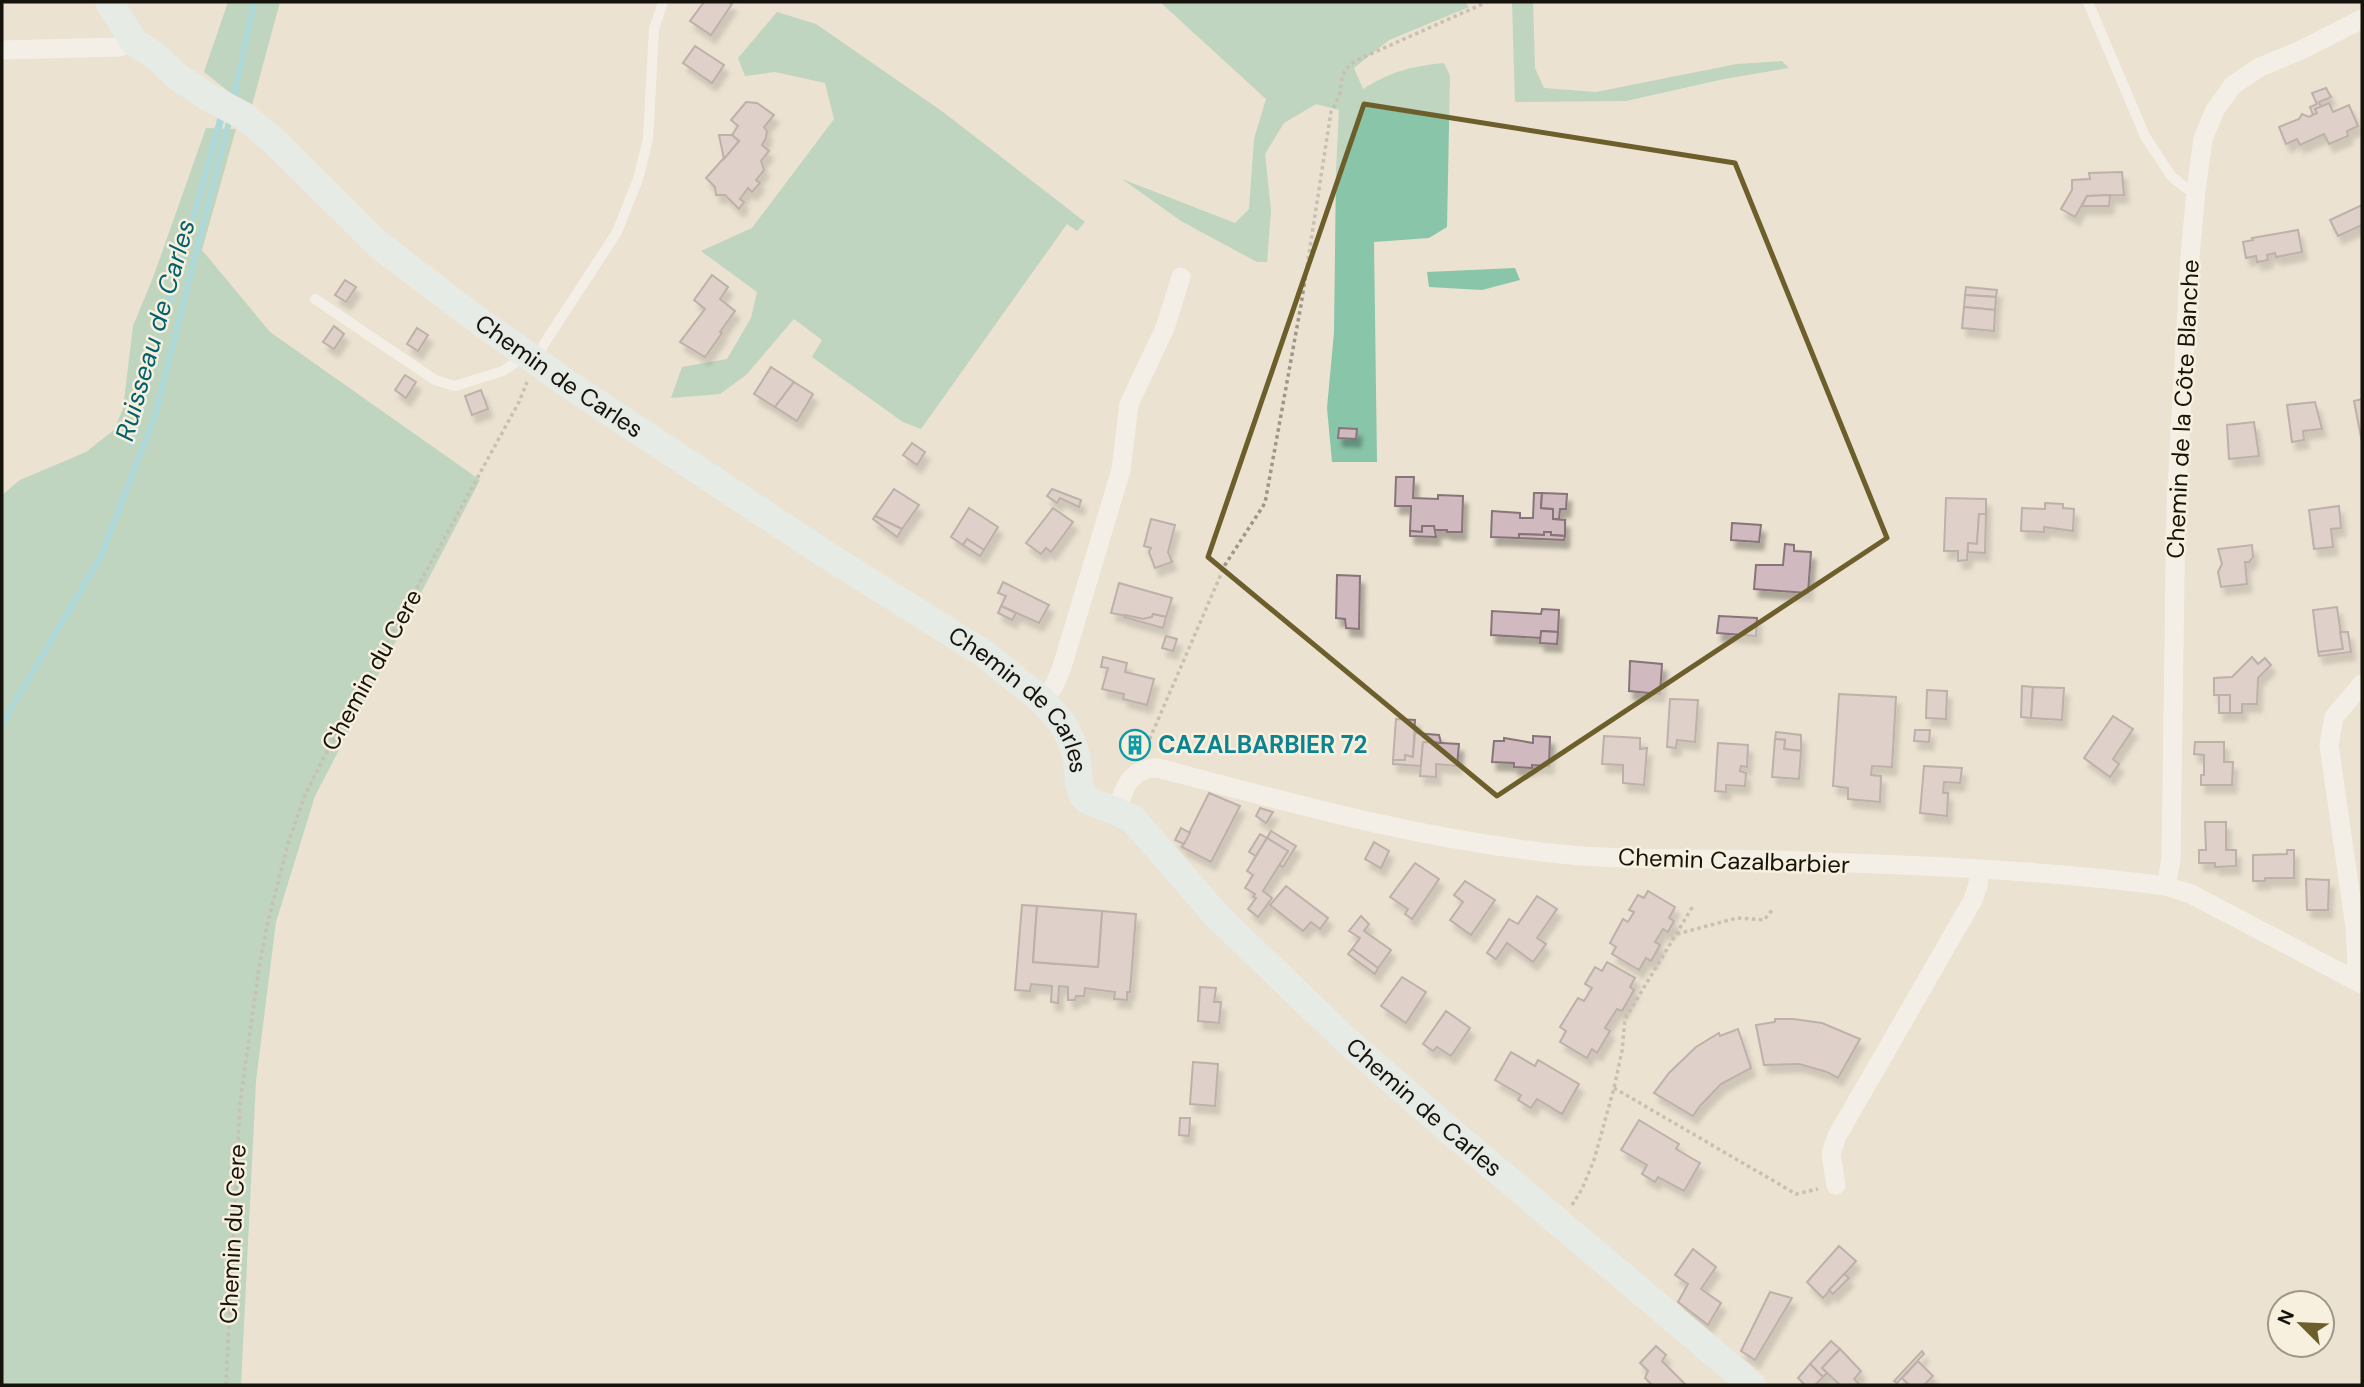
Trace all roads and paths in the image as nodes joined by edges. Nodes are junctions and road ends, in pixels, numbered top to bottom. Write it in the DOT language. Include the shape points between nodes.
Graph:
graph roads {
  1 [pos="109,2"];
  2 [pos="663,2"];
  3 [pos="1487,2"];
  4 [pos="2088,2"];
  5 [pos="2362,19"];
  6 [pos="134,42"];
  7 [pos="2,50"];
  8 [pos="2196,190"];
  9 [pos="1181,277"];
  10 [pos="315,299"];
  11 [pos="531,357"];
  12 [pos="2362,684"];
  13 [pos="1042,700"];
  14 [pos="1144,768"];
  15 [pos="1117,811"];
  16 [pos="1979,870"];
  17 [pos="2166,886"];
  18 [pos="1693,906"];
  19 [pos="1773,909"];
  20 [pos="1676,934"];
  21 [pos="2357,980"];
  22 [pos="1614,1088"];
  23 [pos="1836,1185"];
  24 [pos="1560,1223"];
  25 [pos="226,1385"];
  26 [pos="1752,1385"];
  1 -- 6 [label="street"];
  2 -- 11 [label="lane" via="654,29 648,139 638,179 617,232"];
  3 -- 14 [label="path" via="1357,60 1341,76 1265,503 1225,565 1144,749"];
  4 -- 8 [label="lane" via="2146,136 2171,176"];
  5 -- 8 [label="street, Chemin de la Côte Blanche" via="2260,67 2233,85 2214,110 2203,139"];
  6 -- 7 [label="street" via="118,47"];
  6 -- 11 [label="street, Chemin de Carles" via="178,77 244,116 379,245"];
  8 -- 17 [label="street, Chemin de la Côte Blanche" via="2176,503 2171,859"];
  9 -- 13 [label="street" via="1165,328 1129,404 1121,470 1110,511 1062,667"];
  10 -- 11 [label="lane" via="447,385 503,371"];
  11 -- 13 [label="street, Chemin de Carles" via="825,554 984,653"];
  11 -- 25 [label="path, Chemin du Cere" via="519,402 323,759 289,840 268,921 240,1103"];
  12 -- 21 [label="street" via="2334,717 2329,745 2356,927"];
  13 -- 15 [label="street, Chemin de Carles" via="1071,740 1082,794 1096,805"];
  14 -- 15 [label="street" via="1131,778"];
  14 -- 16 [label="street, Chemin Cazalbarbier" via="1476,843 1571,855"];
  15 -- 24 [label="street, Chemin de Carles" via="1146,832 1217,916 1344,1038"];
  16 -- 17 [label="street, Chemin Cazalbarbier"];
  16 -- 23 [label="street" via="1973,900 1837,1136 1831,1154"];
  17 -- 21 [label="street, Chemin Cazalbarbier" via="2191,894"];
  18 -- 20 [label="path"];
  19 -- 20 [label="path" via="1764,920 1737,918"];
  20 -- 22 [label="path" via="1625,1018"];
  22 -- 23 [label="path" via="1796,1194"];
  22 -- 24 [label="path" via="1594,1160"];
  24 -- 26 [label="street, Chemin de Carles"];
}
